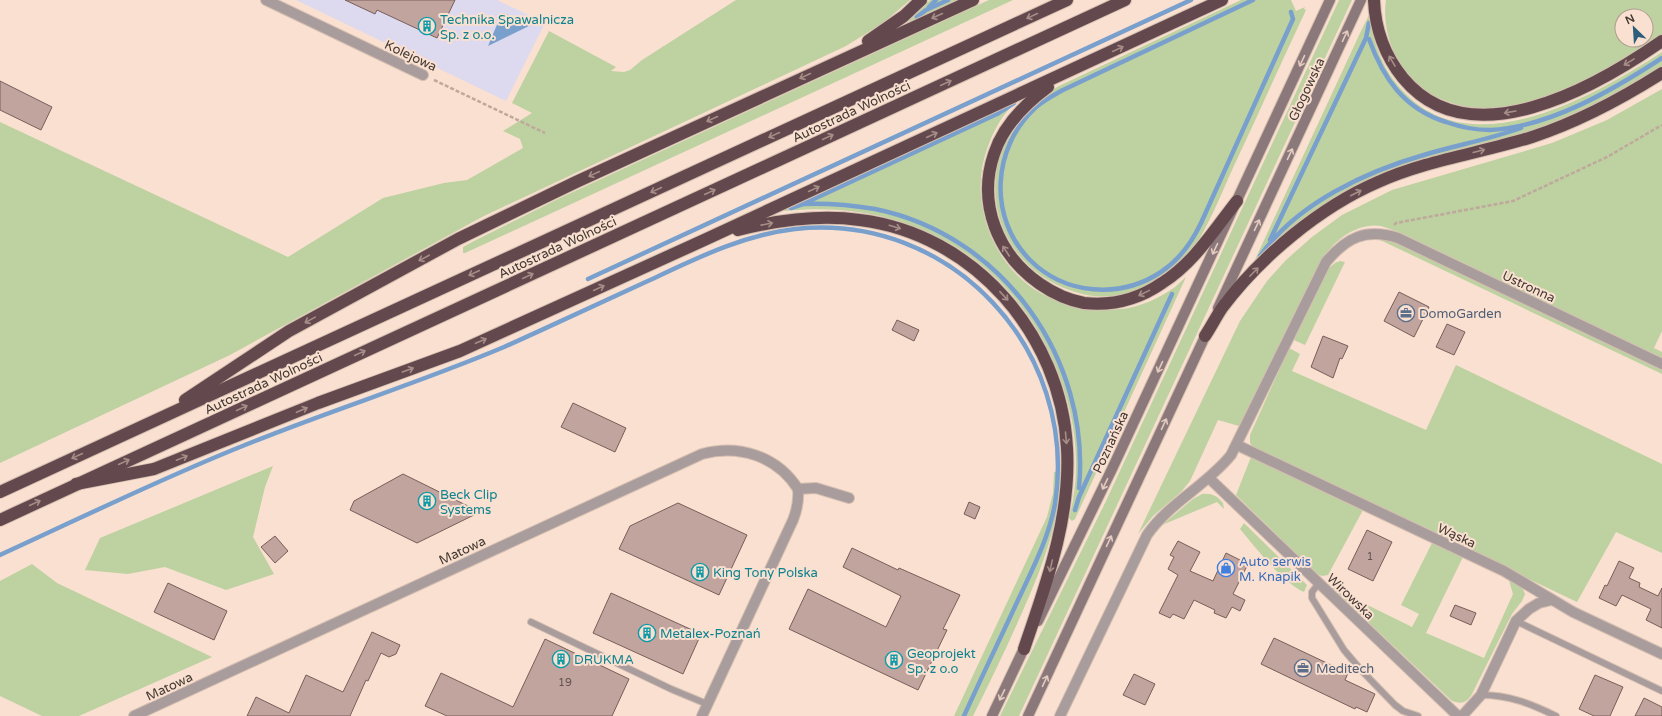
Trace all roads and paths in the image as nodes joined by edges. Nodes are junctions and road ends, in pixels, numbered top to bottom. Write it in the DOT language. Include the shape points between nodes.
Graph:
graph roads {
  1 [pos="266,0"];
  2 [pos="921,0"];
  3 [pos="972,0"];
  4 [pos="1067,0"];
  5 [pos="1125,0"];
  6 [pos="1222,0"];
  7 [pos="1330,0"];
  8 [pos="1361,0"];
  9 [pos="1374,0"];
  10 [pos="1662,40"];
  11 [pos="840,60"];
  12 [pos="1083,65"];
  13 [pos="1662,73"];
  14 [pos="423,75"];
  15 [pos="1662,124"];
  16 [pos="545,133"];
  17 [pos="1248,178"];
  18 [pos="1237,201"];
  19 [pos="1385,234"];
  20 [pos="702,241"];
  21 [pos="1205,336"];
  22 [pos="1662,364"];
  23 [pos="150,423"];
  24 [pos="1237,445"];
  25 [pos="1209,478"];
  26 [pos="76,484"];
  27 [pos="798,489"];
  28 [pos="0,492"];
  29 [pos="849,498"];
  30 [pos="0,520"];
  31 [pos="1319,583"];
  32 [pos="1552,600"];
  33 [pos="1516,621"];
  34 [pos="531,622"];
  35 [pos="1024,649"];
  36 [pos="1662,654"];
  37 [pos="1662,691"];
  38 [pos="1481,695"];
  39 [pos="707,704"];
  40 [pos="134,716"];
  41 [pos="702,716"];
  42 [pos="992,716"];
  43 [pos="1028,716"];
  44 [pos="1060,716"];
  45 [pos="1418,716"];
  46 [pos="1458,716"];
  47 [pos="1462,716"];
  48 [pos="1556,716"];
  1 -- 14 [label="street, Kolejowa"];
  2 -- 11 [label="highway" via="904,16"];
  3 -- 11 [label="highway, one-way"];
  4 -- 23 [label="highway, Autostrada Wolności, one-way"];
  26 -- 5 [label="highway, Autostrada Wolności, one-way"];
  12 -- 6 [label="highway, one-way"];
  7 -- 17 [label="main road, Głogowska, one-way"];
  21 -- 8 [label="main road, Głogowska, one-way"];
  10 -- 9 [label="highway, one-way" via="1607,75 1546,103 1498,114 1468,114 1433,103 1402,77 1383,44 1376,21"];
  11 -- 23 [label="highway, one-way" via="458,239 289,332"];
  18 -- 12 [label="highway, one-way" via="1183,268 1162,284 1141,295 1114,303 1083,302 1053,292 1033,279 1013,261 997,235 989,208 989,172 1005,131 1025,106 1048,87"];
  20 -- 12 [label="highway, one-way"];
  21 -- 13 [label="highway, one-way" via="1221,309 1257,269 1298,232 1338,203 1407,170 1516,142 1562,126 1618,99"];
  14 -- 16 [label="path, Kolejowa"];
  15 -- 19 [label="path" via="1607,157 1513,201 1396,223"];
  17 -- 18 [label="main road, Poznańska"];
  18 -- 35 [label="main road, Poznańska, one-way" via="1109,476"];
  19 -- 22 [label="street, Ustronna"];
  19 -- 24 [label="street" via="1372,233 1353,239 1326,262"];
  26 -- 20 [label="highway, one-way" via="154,469 318,403 445,356"];
  20 -- 35 [label="highway, one-way" via="746,228 795,219 838,217 882,223 927,239 948,251 984,276 1016,310 1030,329 1049,368 1062,406 1067,448 1063,512 1048,578"];
  43 -- 21 [label="main road, one-way"];
  23 -- 28 [label="highway, Autostrada Wolności, one-way"];
  24 -- 25 [label="street" via="1224,464"];
  24 -- 32 [label="street, Wąska" via="1504,571"];
  25 -- 31 [label="street, Wirowska"];
  25 -- 44 [label="street" via="1157,521 1147,535"];
  30 -- 26 [label="highway, Autostrada Wolności, one-way"];
  27 -- 29 [label="street" via="816,488"];
  27 -- 39 [label="street" via="799,499 793,520"];
  27 -- 40 [label="street, Matowa" via="786,474 750,453 727,450 702,454"];
  31 -- 45 [label="lane" via="1312,592 1312,598 1344,650 1395,705"];
  31 -- 46 [label="street, Wirowska"];
  32 -- 33 [label="street" via="1539,603"];
  32 -- 36 [label="street, Wąska"];
  33 -- 37 [label="lane"];
  33 -- 38 [label="street"];
  34 -- 39 [label="lane"];
  35 -- 42 [label="main road, Poznańska, one-way"];
  38 -- 47 [label="street"];
  38 -- 48 [label="lane" via="1506,696"];
  39 -- 41 [label="street"];
}
